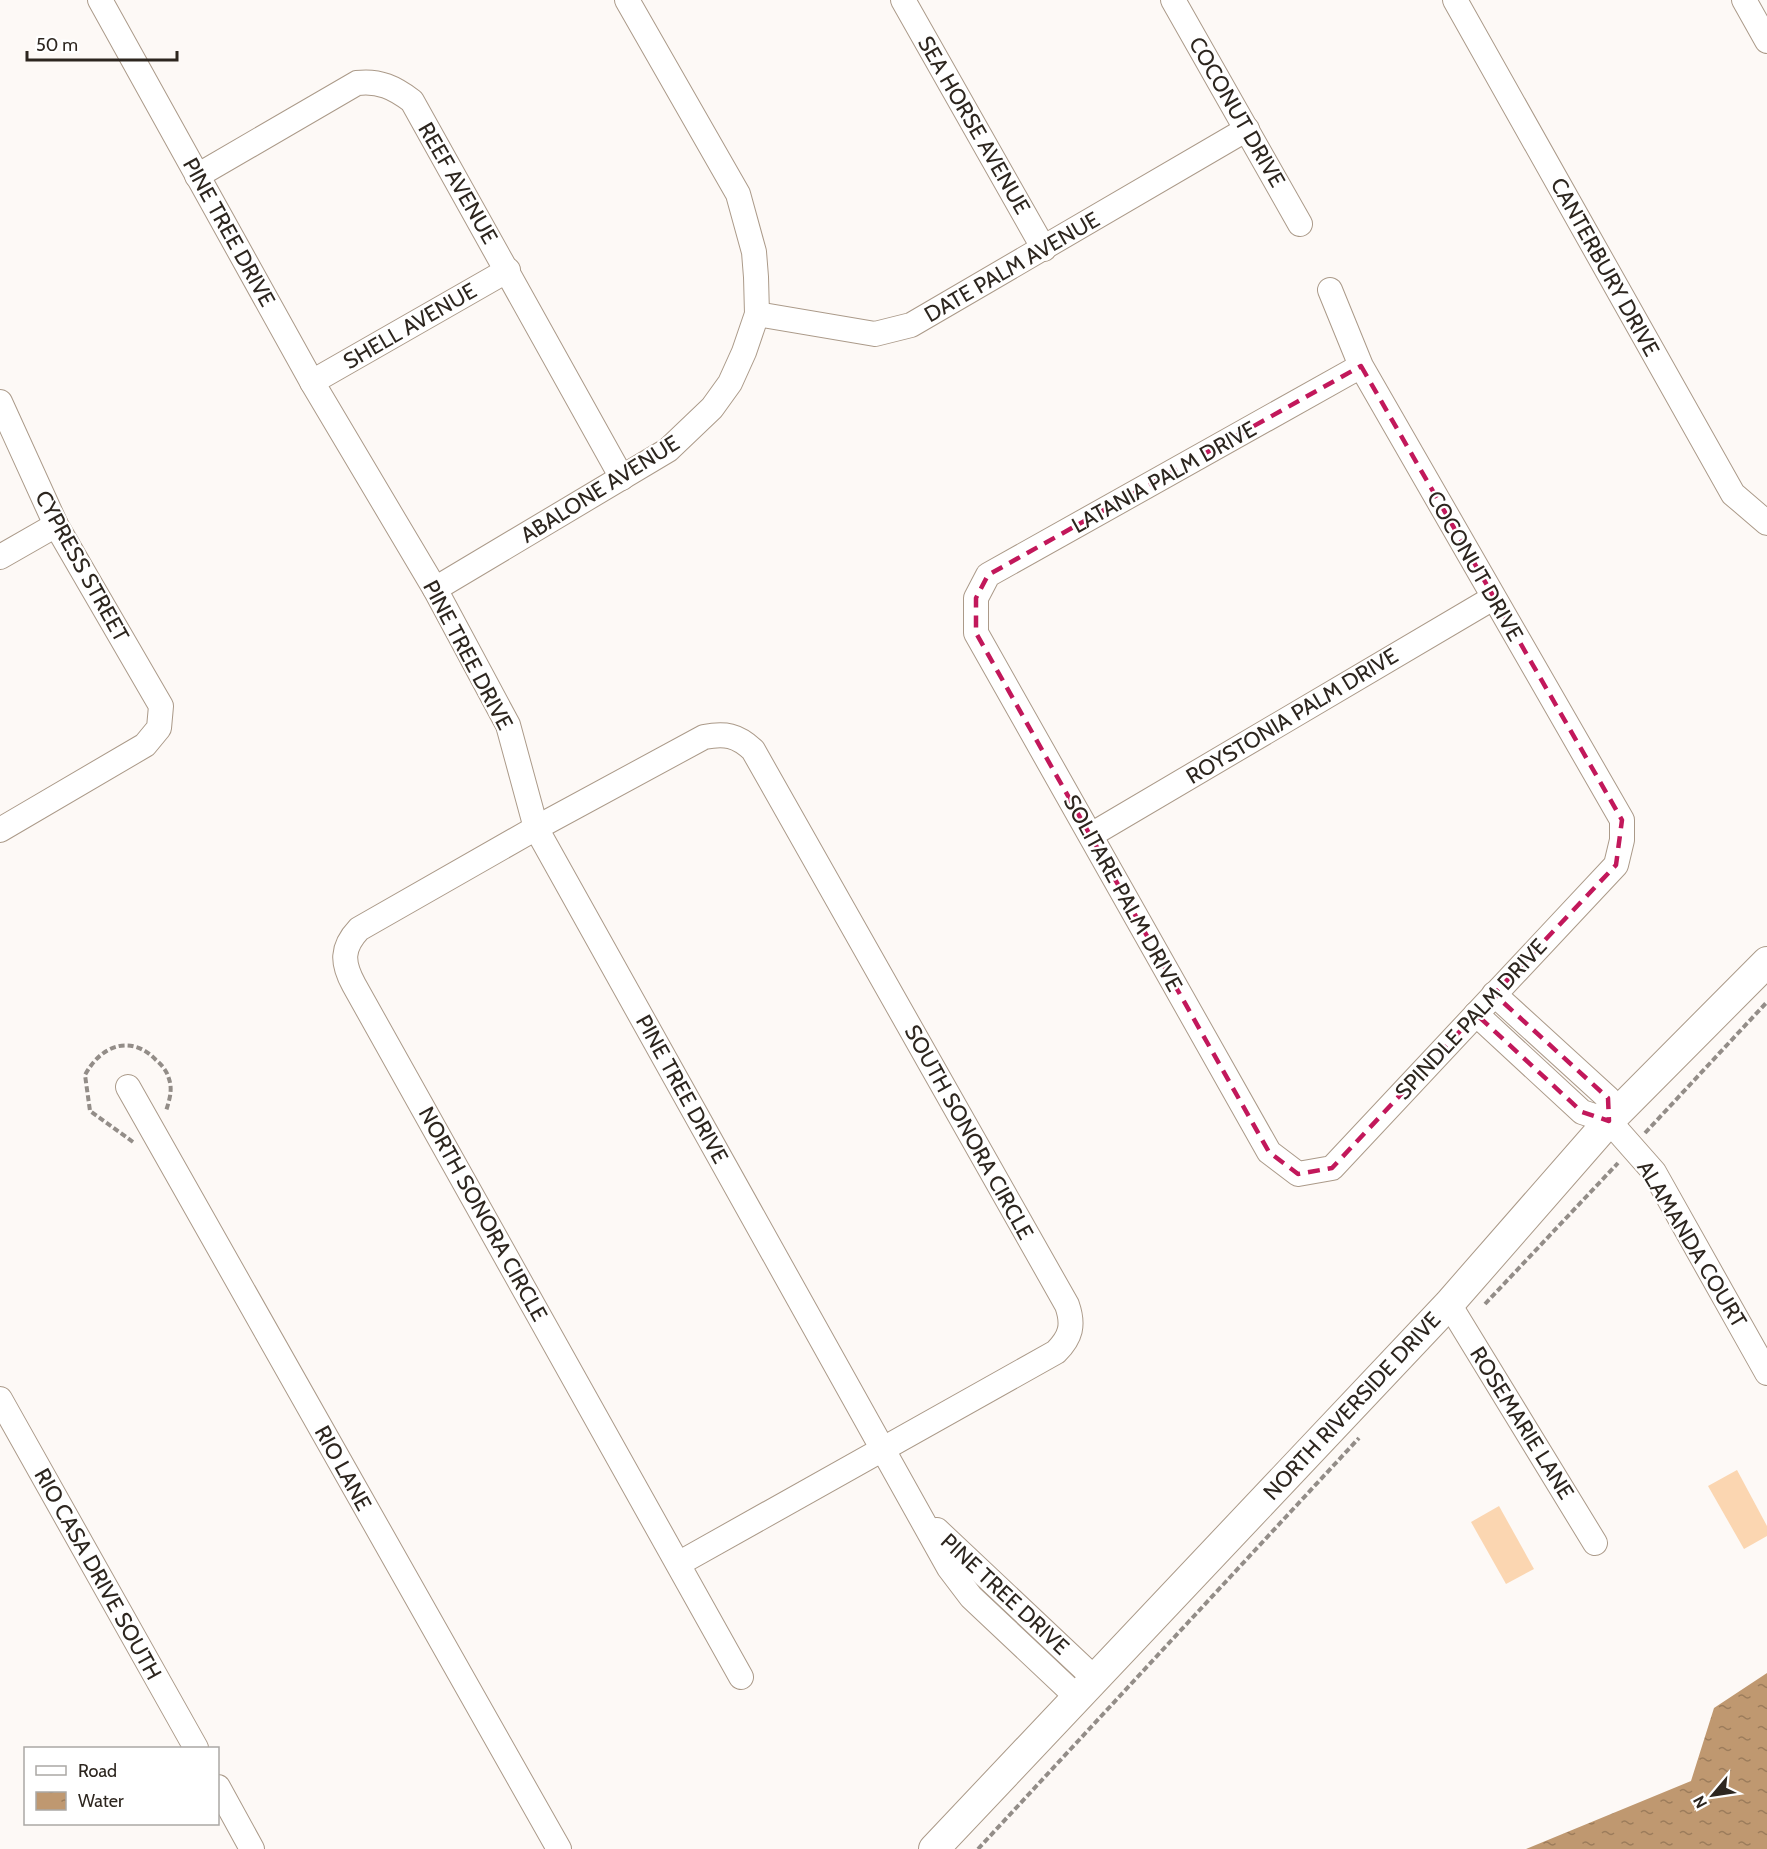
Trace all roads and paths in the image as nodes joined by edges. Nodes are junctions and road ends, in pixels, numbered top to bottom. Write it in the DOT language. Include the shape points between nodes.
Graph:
graph roads {
  1 [pos="100,0"];
  2 [pos="627,0"];
  3 [pos="903,0"];
  4 [pos="1173,0"];
  5 [pos="1455,0"];
  6 [pos="1744,0"];
  7 [pos="1767,41"];
  8 [pos="1247,129"];
  9 [pos="197,176"];
  10 [pos="1300,224"];
  11 [pos="1044,249"];
  12 [pos="508,270"];
  13 [pos="1330,290"];
  14 [pos="757,314"];
  15 [pos="1361,366"];
  16 [pos="312,382"];
  17 [pos="0,402"];
  18 [pos="622,478"];
  19 [pos="1767,523"];
  20 [pos="56,525"];
  21 [pos="0,557"];
  22 [pos="435,589"];
  23 [pos="976,598"];
  24 [pos="1492,598"];
  25 [pos="536,828"];
  26 [pos="0,830"];
  27 [pos="1091,835"];
  28 [pos="1622,840"];
  29 [pos="1767,962"];
  30 [pos="1494,994"];
  31 [pos="1767,1002"];
  32 [pos="1476,1014"];
  33 [pos="128,1087"];
  34 [pos="1609,1121"];
  35 [pos="1632,1148"];
  36 [pos="1298,1174"];
  37 [pos="1456,1316"];
  38 [pos="1767,1373"];
  39 [pos="0,1399"];
  40 [pos="1365,1432"];
  41 [pos="884,1450"];
  42 [pos="1595,1543"];
  43 [pos="678,1564"];
  44 [pos="741,1677"];
  45 [pos="1085,1687"];
  46 [pos="195,1747"];
  47 [pos="219,1789"];
  48 [pos="252,1849"];
  49 [pos="559,1849"];
  50 [pos="934,1849"];
  51 [pos="978,1849"];
  1 -- 9 [label="street, PINE TREE DRIVE"];
  2 -- 14 [label="street, ABALONE AVENUE" via="738,194 754,252"];
  3 -- 11 [label="street, SEA HORSE AVENUE"];
  4 -- 8 [label="street, COCONUT DRIVE"];
  5 -- 19 [label="street, CANTERBURY DRIVE" via="1733,494"];
  6 -- 7 [label="street"];
  8 -- 10 [label="street, COCONUT DRIVE"];
  8 -- 11 [label="street, DATE PALM AVENUE"];
  9 -- 12 [label="street, REEF AVENUE" via="357,83 382,84 412,101"];
  9 -- 16 [label="street, PINE TREE DRIVE"];
  11 -- 14 [label="street, DATE PALM AVENUE" via="910,325 875,334"];
  12 -- 16 [label="street, SHELL AVENUE"];
  12 -- 18 [label="street, REEF AVENUE"];
  13 -- 15 [label="street, COCONUT DRIVE"];
  14 -- 18 [label="street, ABALONE AVENUE" via="740,362 712,408 668,450"];
  15 -- 23 [label="street, LATANIA PALM DRIVE" via="988,575"];
  15 -- 24 [label="street, COCONUT DRIVE"];
  16 -- 22 [label="street, PINE TREE DRIVE"];
  17 -- 20 [label="street, CYPRESS STREET"];
  18 -- 22 [label="street, ABALONE AVENUE"];
  20 -- 21 [label="street"];
  20 -- 26 [label="street, CYPRESS STREET" via="161,705 159,728 146,746"];
  22 -- 25 [label="street, PINE TREE DRIVE" via="508,725"];
  23 -- 27 [label="street, SOLITARE PALM DRIVE" via="976,633"];
  24 -- 27 [label="street, ROYSTONIA PALM DRIVE"];
  24 -- 28 [label="street, COCONUT DRIVE" via="1622,820"];
  25 -- 41 [label="street, PINE TREE DRIVE"];
  25 -- 41 [label="street, SOUTH SONORA CIRCLE" via="704,737 724,733 742,740 753,750 1067,1305 1071,1329 1067,1342 1056,1352"];
  25 -- 43 [label="street, NORTH SONORA CIRCLE" via="359,929 346,948 345,970"];
  27 -- 36 [label="street, SOLITARE PALM DRIVE" via="1269,1152"];
  28 -- 30 [label="street, SPINDLE PALM DRIVE" via="1616,865"];
  29 -- 34 [label="street, NORTH RIVERSIDE DRIVE"];
  30 -- 32 [label="street, SPINDLE PALM DRIVE"];
  30 -- 34 [label="street" via="1608,1098"];
  31 -- 35 [label="path"];
  32 -- 34 [label="street" via="1582,1112"];
  32 -- 36 [label="street, SPINDLE PALM DRIVE" via="1332,1168"];
  33 -- 49 [label="street, RIO LANE"];
  34 -- 35 [label="street, ALAMANDA COURT"];
  34 -- 37 [label="street, NORTH RIVERSIDE DRIVE"];
  35 -- 37 [label="path"];
  35 -- 38 [label="street, ALAMANDA COURT" via="1654,1172"];
  37 -- 42 [label="street, ROSEMARIE LANE"];
  37 -- 45 [label="street, NORTH RIVERSIDE DRIVE"];
  39 -- 46 [label="street, RIO CASA DRIVE SOUTH"];
  40 -- 51 [label="path"];
  41 -- 43 [label="street, SOUTH SONORA CIRCLE"];
  41 -- 45 [label="street, PINE TREE DRIVE" via="917,1509"];
  43 -- 44 [label="street, NORTH SONORA CIRCLE"];
  45 -- 50 [label="street, NORTH RIVERSIDE DRIVE"];
  47 -- 48 [label="street"];
}
